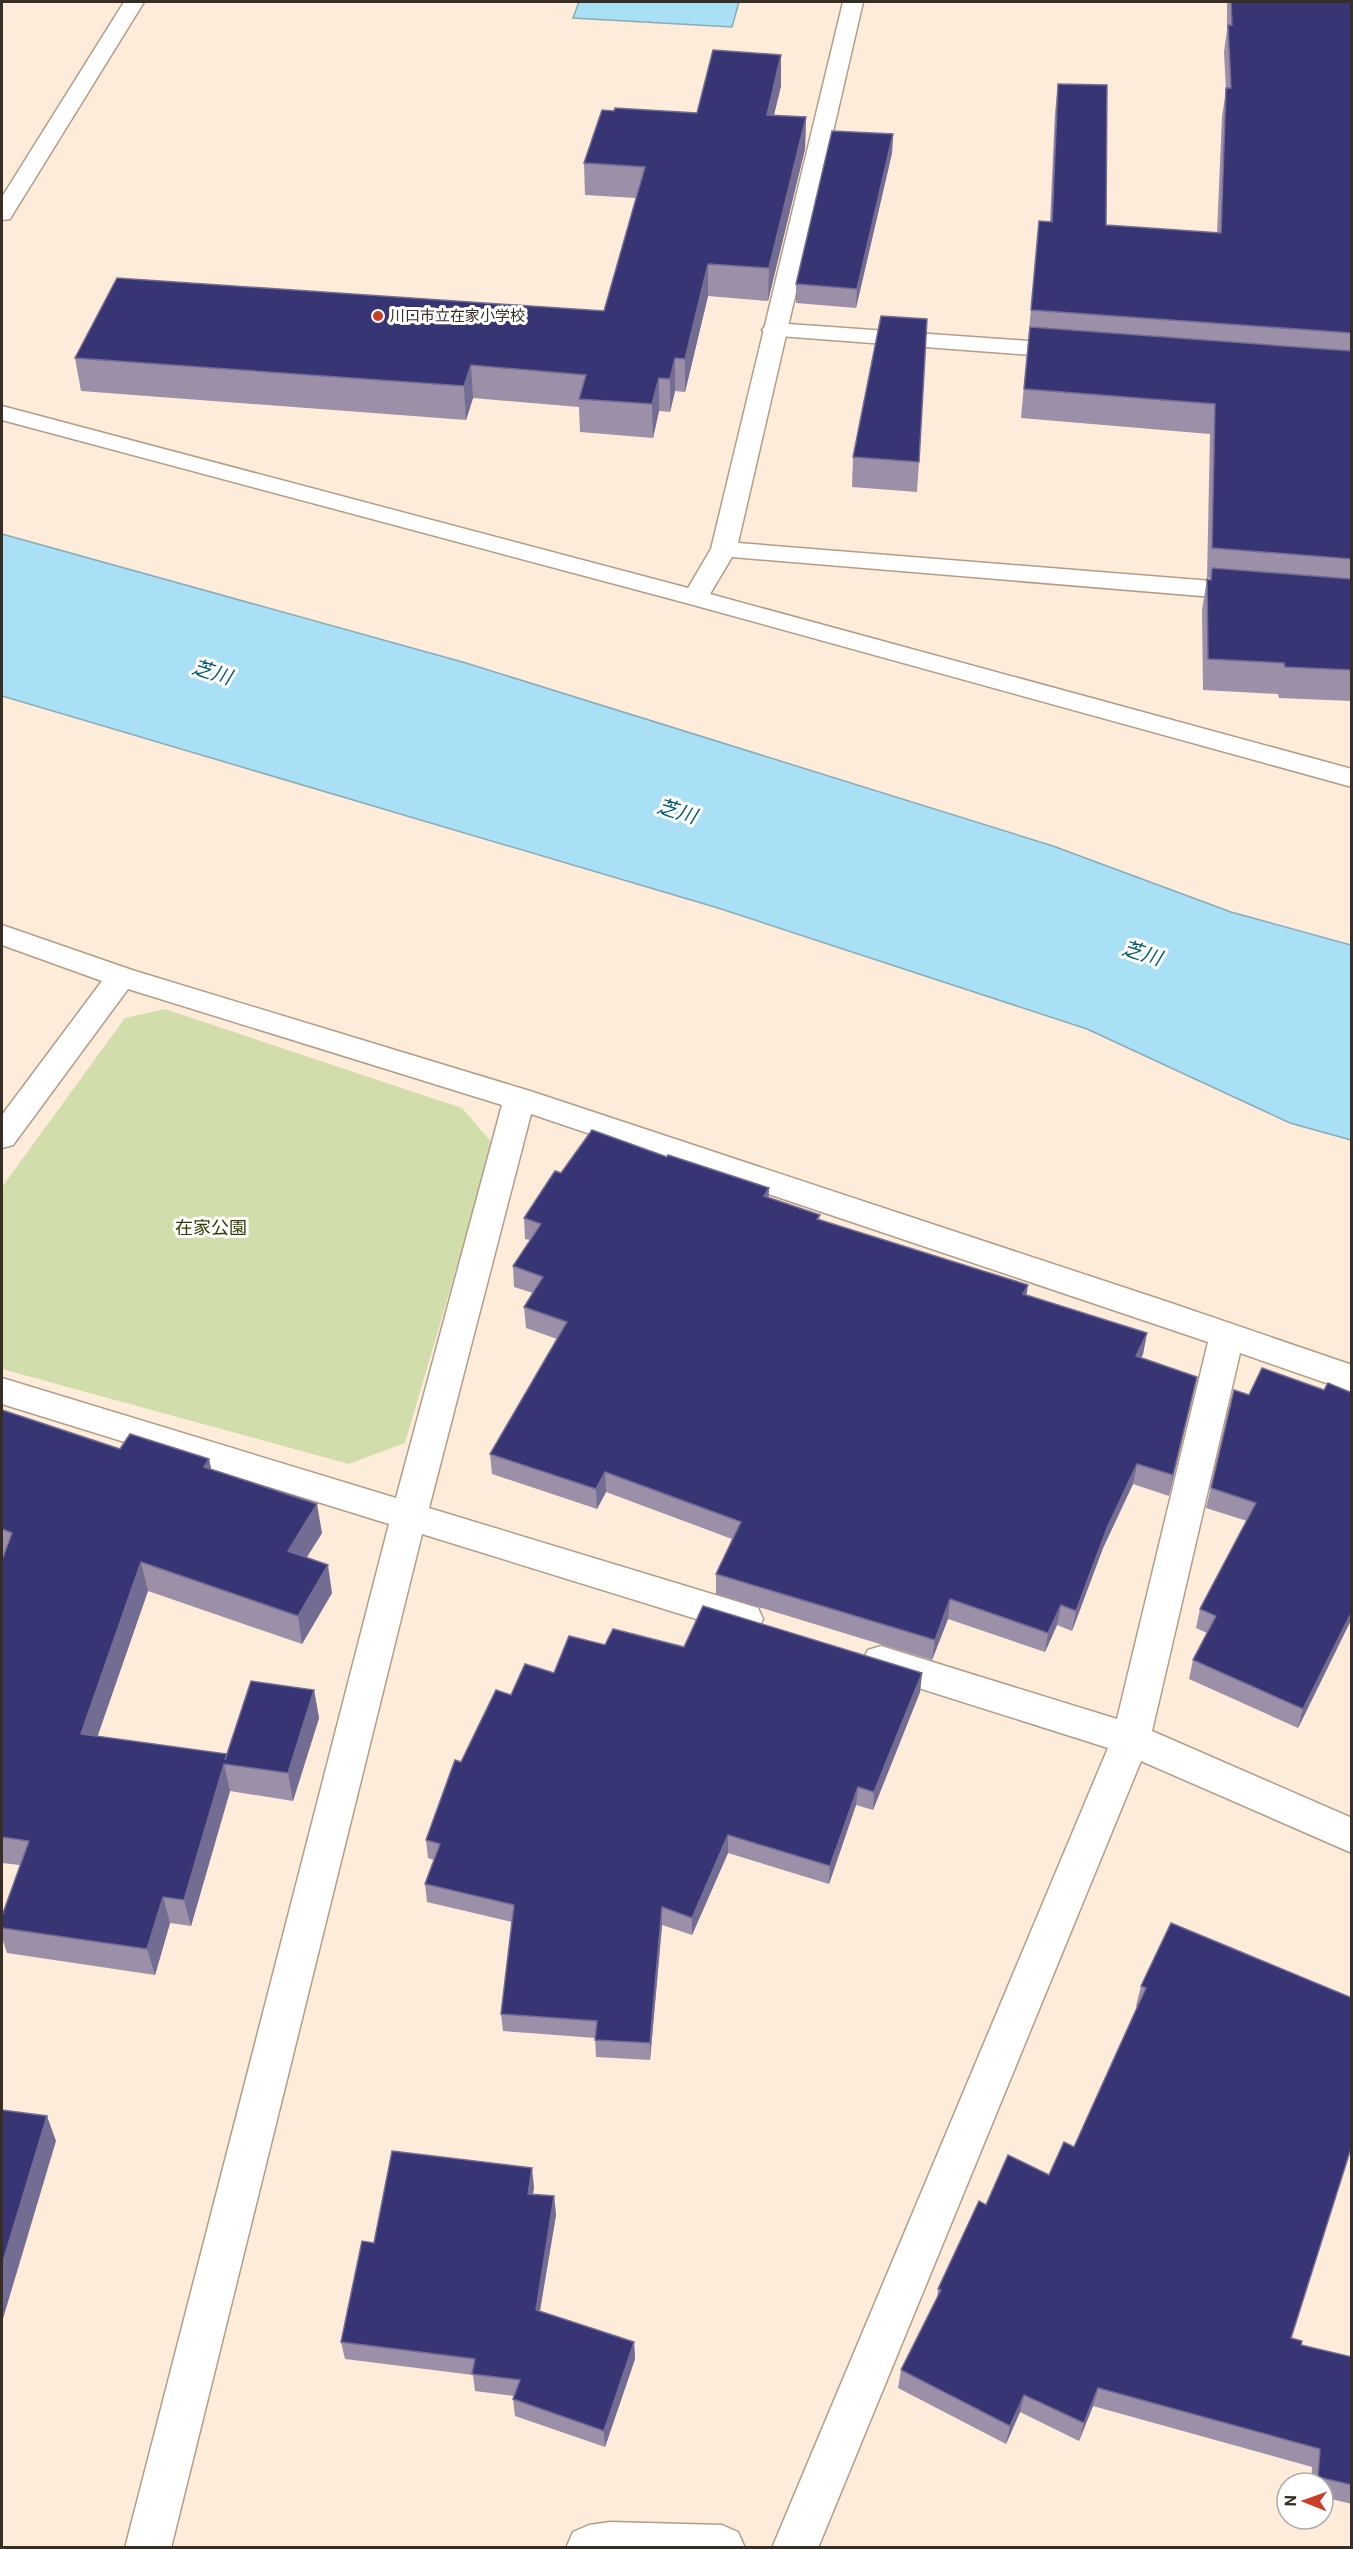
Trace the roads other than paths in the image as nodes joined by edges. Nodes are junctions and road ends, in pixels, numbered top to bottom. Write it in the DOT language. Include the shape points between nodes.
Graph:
graph roads {
  1 [pos="134,2"];
  2 [pos="853,2"];
  3 [pos="2,214"];
  4 [pos="774,330"];
  5 [pos="1092,353"];
  6 [pos="2,412"];
  7 [pos="724,549"];
  8 [pos="1269,594"];
  9 [pos="695,598"];
  10 [pos="1352,778"];
  11 [pos="2,936"];
  12 [pos="121,977"];
  13 [pos="519,1099"];
  14 [pos="2,1137"];
  15 [pos="1227,1335"];
  16 [pos="1352,1378"];
  17 [pos="2,1391"];
  18 [pos="409,1515"];
  19 [pos="776,1629"];
  20 [pos="845,1650"];
  21 [pos="1131,1739"];
  22 [pos="1352,1836"];
  23 [pos="148,2547"];
  24 [pos="589,2547"];
  25 [pos="722,2547"];
  26 [pos="795,2547"];
  1 -- 3 [label="street"];
  2 -- 4 [label="street"];
  4 -- 5 [label="street"];
  4 -- 7 [label="street"];
  6 -- 9 [label="street"];
  7 -- 8 [label="street"];
  7 -- 9 [label="street"];
  9 -- 10 [label="street"];
  11 -- 12 [label="street"];
  12 -- 13 [label="street"];
  12 -- 14 [label="street"];
  13 -- 15 [label="street"];
  13 -- 18 [label="street"];
  15 -- 16 [label="street"];
  15 -- 21 [label="street"];
  17 -- 18 [label="street"];
  18 -- 19 [label="street"];
  18 -- 23 [label="street"];
  20 -- 21 [label="street"];
  21 -- 22 [label="street"];
  21 -- 26 [label="street"];
  24 -- 25 [label="street"];
}
